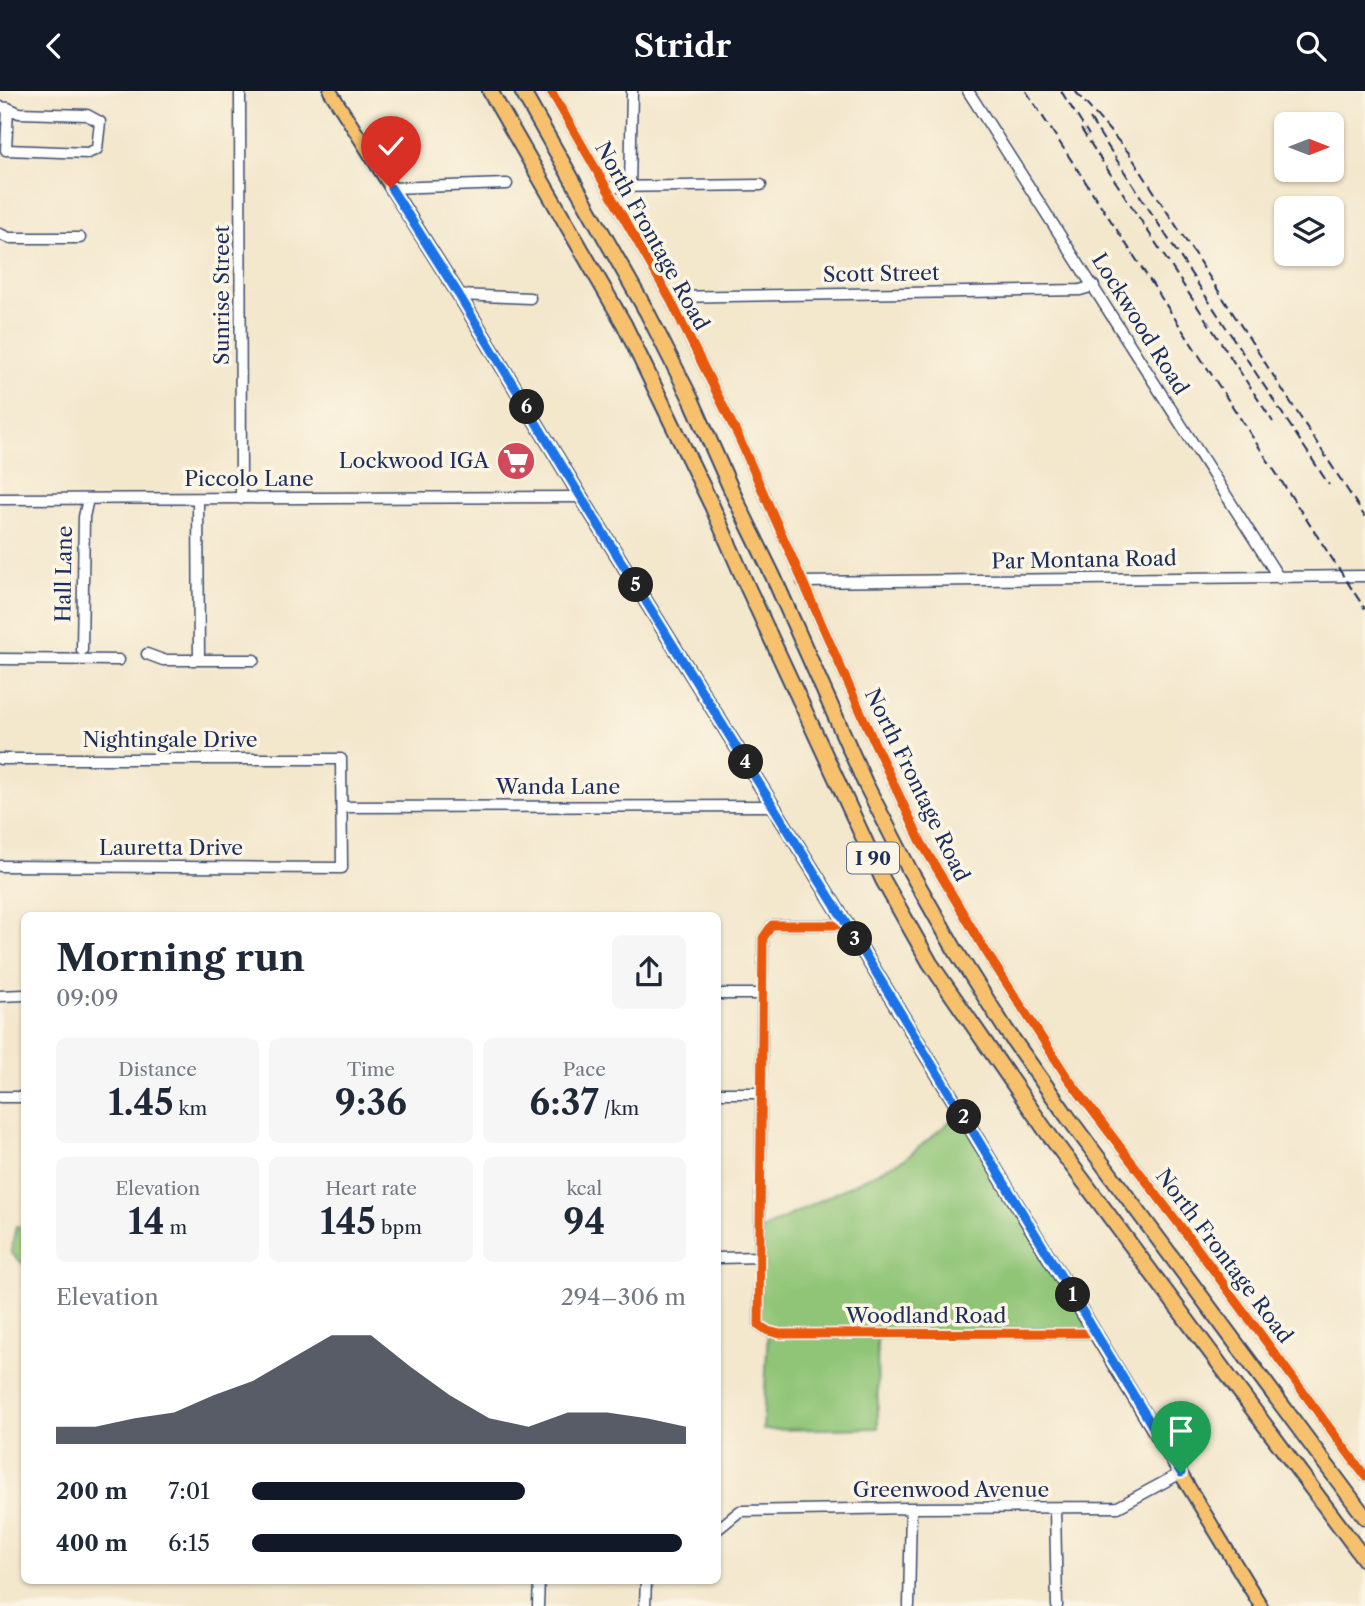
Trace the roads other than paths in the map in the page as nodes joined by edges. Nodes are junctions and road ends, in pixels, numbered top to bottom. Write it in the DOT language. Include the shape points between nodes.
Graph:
graph roads {
  1 [pos="240,91"];
  2 [pos="330,91"];
  3 [pos="490,91"];
  4 [pos="522,91"];
  5 [pos="551,91"];
  6 [pos="632,91"];
  7 [pos="968,91"];
  8 [pos="4,108"];
  9 [pos="507,184"];
  10 [pos="761,185"];
  11 [pos="606,187"];
  12 [pos="630,187"];
  13 [pos="391,188"];
  14 [pos="0,234"];
  15 [pos="79,238"];
  16 [pos="1094,286"];
  17 [pos="459,295"];
  18 [pos="669,297"];
  19 [pos="530,298"];
  20 [pos="581,497"];
  21 [pos="0,499"];
  22 [pos="88,499"];
  23 [pos="198,499"];
  24 [pos="241,499"];
  25 [pos="1365,576"];
  26 [pos="1279,578"];
  27 [pos="802,582"];
  28 [pos="82,650"];
  29 [pos="147,654"];
  30 [pos="0,659"];
  31 [pos="119,660"];
  32 [pos="199,660"];
  33 [pos="254,660"];
  34 [pos="0,759"];
  35 [pos="773,806"];
  36 [pos="342,807"];
  37 [pos="0,866"];
  38 [pos="847,925"];
  39 [pos="721,994"];
  40 [pos="762,994"];
  41 [pos="21,995"];
  42 [pos="0,996"];
  43 [pos="721,1093"];
  44 [pos="761,1093"];
  45 [pos="0,1097"];
  46 [pos="21,1097"];
  47 [pos="759,1257"];
  48 [pos="721,1258"];
  49 [pos="1096,1333"];
  50 [pos="1181,1473"];
  51 [pos="1365,1476"];
  52 [pos="911,1508"];
  53 [pos="1055,1509"];
  54 [pos="1365,1517"];
  55 [pos="721,1527"];
  56 [pos="1365,1560"];
  57 [pos="539,1584"];
  58 [pos="646,1584"];
  59 [pos="538,1606"];
  60 [pos="645,1606"];
  61 [pos="909,1606"];
  62 [pos="1057,1606"];
  63 [pos="1261,1606"];
  1 -- 24 [label="street, Sunrise Street"];
  2 -- 13 [label="main road"];
  3 -- 56 [label="highway, I 90" via="630,335 883,880 930,963 1044,1128"];
  4 -- 54 [label="highway, I 90" via="692,401 865,783 948,937 1067,1116"];
  5 -- 11 [label="street, North Frontage Road"];
  6 -- 12 [label="street"];
  7 -- 16 [label="street, Lockwood Road"];
  8 -- 8 [label="street" via="19,113 87,114 100,122 97,149 88,153 6,150"];
  9 -- 13 [label="street"];
  10 -- 12 [label="street"];
  11 -- 12 [label="street"];
  11 -- 18 [label="street, North Frontage Road"];
  13 -- 17 [label="main road"];
  14 -- 15 [label="street" via="9,238"];
  16 -- 18 [label="street, Scott Street" via="1080,290"];
  16 -- 26 [label="street, Lockwood Road"];
  17 -- 19 [label="street"];
  17 -- 20 [label="main road"];
  18 -- 27 [label="street, North Frontage Road" via="739,438"];
  20 -- 24 [label="street, Piccolo Lane"];
  20 -- 35 [label="main road"];
  21 -- 22 [label="street, Piccolo Lane"];
  22 -- 23 [label="street, Piccolo Lane"];
  22 -- 28 [label="street, Hall Lane"];
  23 -- 24 [label="street, Piccolo Lane"];
  23 -- 32 [label="street"];
  25 -- 26 [label="street, Par Montana Road"];
  26 -- 27 [label="street, Par Montana Road"];
  27 -- 51 [label="street, North Frontage Road" via="921,842 983,947 1067,1077"];
  29 -- 32 [label="street" via="163,660"];
  30 -- 31 [label="street"];
  32 -- 33 [label="street"];
  34 -- 36 [label="street, Nightingale Drive" via="341,759"];
  35 -- 36 [label="street, Wanda Lane"];
  35 -- 38 [label="main road"];
  36 -- 37 [label="street, Lauretta Drive" via="342,867"];
  38 -- 40 [label="street" via="772,925 764,938"];
  38 -- 49 [label="main road"];
  39 -- 40 [label="street"];
  40 -- 44 [label="street"];
  41 -- 42 [label="street"];
  43 -- 44 [label="street"];
  44 -- 47 [label="street"];
  45 -- 46 [label="street"];
  47 -- 48 [label="street"];
  47 -- 49 [label="street, Woodland Road" via="759,1325 780,1334"];
  49 -- 50 [label="main road"];
  50 -- 53 [label="street, Greenwood Avenue" via="1118,1507"];
  50 -- 63 [label="main road"];
  52 -- 53 [label="street, Greenwood Avenue"];
  52 -- 55 [label="street, Greenwood Avenue" via="740,1511"];
  52 -- 61 [label="street"];
  53 -- 62 [label="street"];
  57 -- 59 [label="street"];
  58 -- 60 [label="street"];
}
